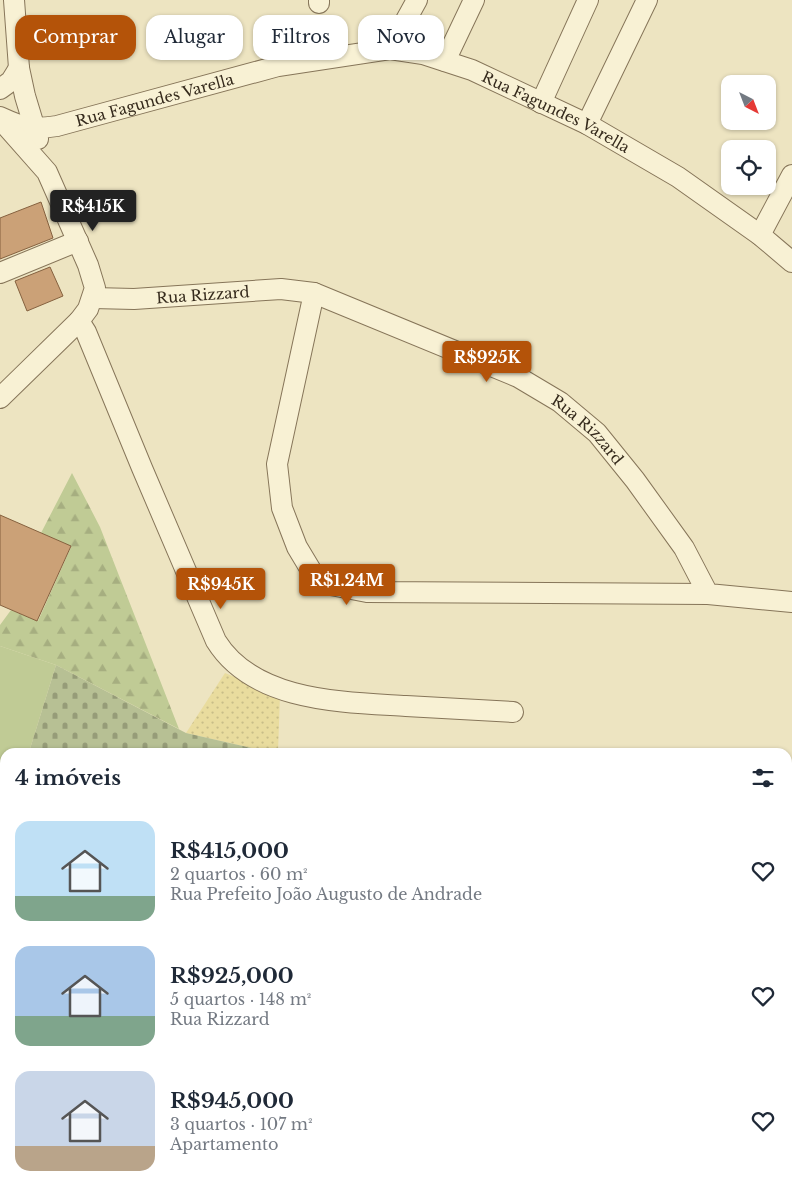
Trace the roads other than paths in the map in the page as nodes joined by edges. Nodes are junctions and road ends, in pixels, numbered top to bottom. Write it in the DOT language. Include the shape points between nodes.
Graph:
graph roads {
  1 [pos="14,0"];
  2 [pos="417,0"];
  3 [pos="474,0"];
  4 [pos="588,0"];
  5 [pos="647,0"];
  6 [pos="409,15"];
  7 [pos="358,54"];
  8 [pos="442,60"];
  9 [pos="445,61"];
  10 [pos="19,68"];
  11 [pos="0,89"];
  12 [pos="541,103"];
  13 [pos="0,118"];
  14 [pos="587,124"];
  15 [pos="35,129"];
  16 [pos="47,172"];
  17 [pos="792,175"];
  18 [pos="760,235"];
  19 [pos="78,241"];
  20 [pos="792,262"];
  21 [pos="0,273"];
  22 [pos="314,292"];
  23 [pos="93,298"];
  24 [pos="79,322"];
  25 [pos="0,398"];
  26 [pos="708,594"];
  27 [pos="792,602"];
  28 [pos="513,712"];
  1 -- 10 [label="street"];
  2 -- 6 [label="street"];
  3 -- 9 [label="street"];
  4 -- 12 [label="street"];
  5 -- 14 [label="street"];
  7 -- 15 [label="street, Rua Fagundes Varella" via="278,66 57,126"];
  8 -- 9 [label="street, Rua Fagundes Varella"];
  9 -- 12 [label="street, Rua Fagundes Varella" via="472,70"];
  10 -- 11 [label="street" via="11,81"];
  10 -- 15 [label="street"];
  12 -- 14 [label="street, Rua Fagundes Varella"];
  13 -- 15 [label="street, Rua Fagundes Varella"];
  13 -- 16 [label="street"];
  14 -- 18 [label="street, Rua Fagundes Varella" via="678,177"];
  15 -- 16 [label="street"];
  16 -- 19 [label="street"];
  17 -- 18 [label="street"];
  18 -- 20 [label="street, Rua Fagundes Varella"];
  19 -- 21 [label="street"];
  19 -- 23 [label="street" via="93,279"];
  22 -- 23 [label="street, Rua Rizzard" via="281,289 150,298"];
  22 -- 26 [label="street, Rua Rizzard" via="518,377 560,402 596,432 635,480 684,548"];
  22 -- 26 [label="street" via="277,464 282,508 297,547 312,572 331,585 367,592"];
  23 -- 24 [label="street"];
  24 -- 25 [label="street"];
  24 -- 28 [label="street" via="216,641 235,665 282,690 305,696 341,702"];
  26 -- 27 [label="street"];
}
